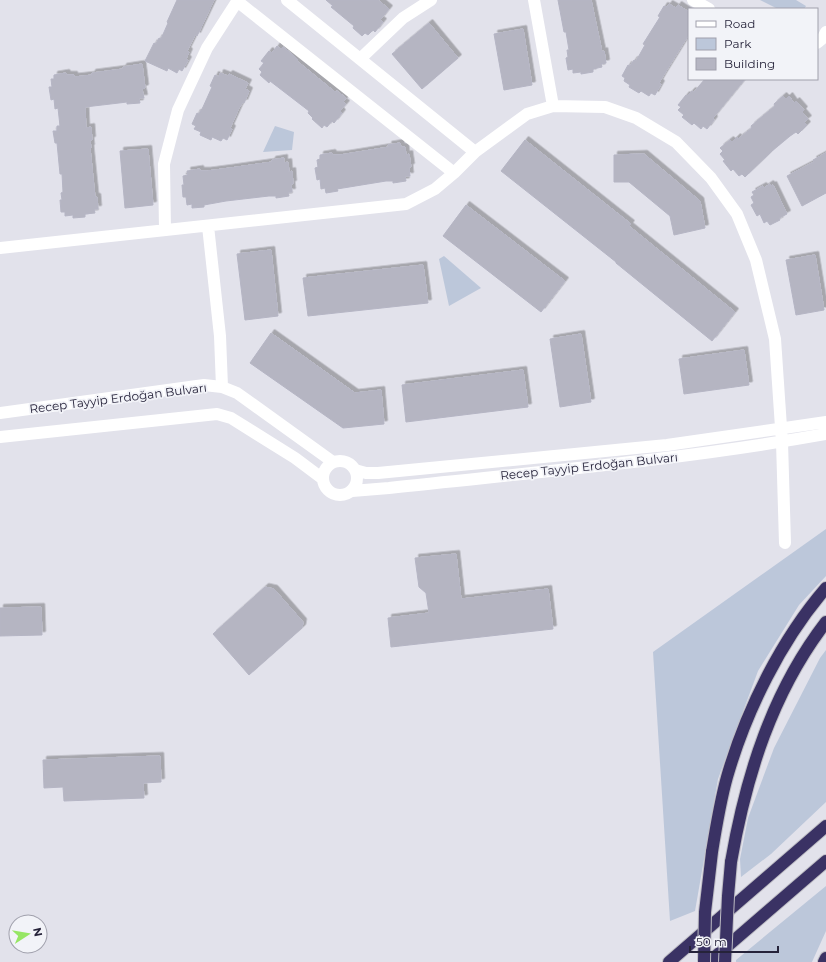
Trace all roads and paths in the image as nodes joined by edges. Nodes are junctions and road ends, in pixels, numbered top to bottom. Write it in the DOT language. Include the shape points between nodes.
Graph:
graph roads {
  1 [pos="287,0"];
  2 [pos="432,0"];
  3 [pos="534,0"];
  4 [pos="693,0"];
  5 [pos="238,1"];
  6 [pos="707,8"];
  7 [pos="826,32"];
  8 [pos="818,42"];
  9 [pos="360,59"];
  10 [pos="553,106"];
  11 [pos="475,152"];
  12 [pos="454,173"];
  13 [pos="208,226"];
  14 [pos="165,230"];
  15 [pos="0,248"];
  16 [pos="222,387"];
  17 [pos="0,413"];
  18 [pos="826,422"];
  19 [pos="781,429"];
  20 [pos="826,434"];
  21 [pos="0,437"];
  22 [pos="782,442"];
  23 [pos="333,462"];
  24 [pos="354,470"];
  25 [pos="323,479"];
  26 [pos="352,490"];
  27 [pos="785,543"];
  28 [pos="826,588"];
  29 [pos="826,622"];
  30 [pos="826,826"];
  31 [pos="826,861"];
  32 [pos="826,958"];
  33 [pos="669,962"];
  34 [pos="704,962"];
  35 [pos="709,962"];
  36 [pos="725,962"];
  37 [pos="824,962"];
  1 -- 9 [label="street"];
  2 -- 9 [label="street" via="403,18"];
  3 -- 10 [label="street"];
  4 -- 6 [label="street"];
  5 -- 12 [label="street"];
  5 -- 14 [label="street" via="207,48 178,110 164,164"];
  7 -- 8 [label="street"];
  9 -- 11 [label="street"];
  10 -- 11 [label="street" via="527,114"];
  10 -- 19 [label="street" via="605,107 636,118 654,128 676,142 710,178 737,214 756,260 774,328"];
  11 -- 12 [label="street"];
  12 -- 13 [label="street" via="435,189 406,204"];
  13 -- 14 [label="street"];
  13 -- 16 [label="street" via="220,336"];
  14 -- 15 [label="street"];
  16 -- 17 [label="street, Recep Tayyip Erdoğan Bulvarı" via="204,386"];
  16 -- 23 [label="street, Recep Tayyip Erdoğan Bulvarı" via="237,393"];
  18 -- 19 [label="street, Recep Tayyip Erdoğan Bulvarı"];
  19 -- 22 [label="street"];
  19 -- 24 [label="street, Recep Tayyip Erdoğan Bulvarı" via="667,445 519,460 378,473"];
  20 -- 22 [label="street, Recep Tayyip Erdoğan Bulvarı"];
  21 -- 25 [label="street, Recep Tayyip Erdoğan Bulvarı" via="217,414 231,418 295,458"];
  22 -- 26 [label="street, Recep Tayyip Erdoğan Bulvarı" via="629,462"];
  22 -- 27 [label="street"];
  23 -- 24 [label="street" via="347,462"];
  23 -- 25 [label="street" via="323,472"];
  24 -- 26 [label="street" via="357,479"];
  25 -- 26 [label="street" via="328,491 334,494 346,494"];
  28 -- 34 [label="highway, bridge" via="779,655 740,736 727,778 712,852"];
  29 -- 36 [label="highway, bridge" via="793,673 769,720 758,751 741,809 731,862"];
  30 -- 33 [label="highway"];
  31 -- 35 [label="highway"];
  32 -- 37 [label="highway"];
}
